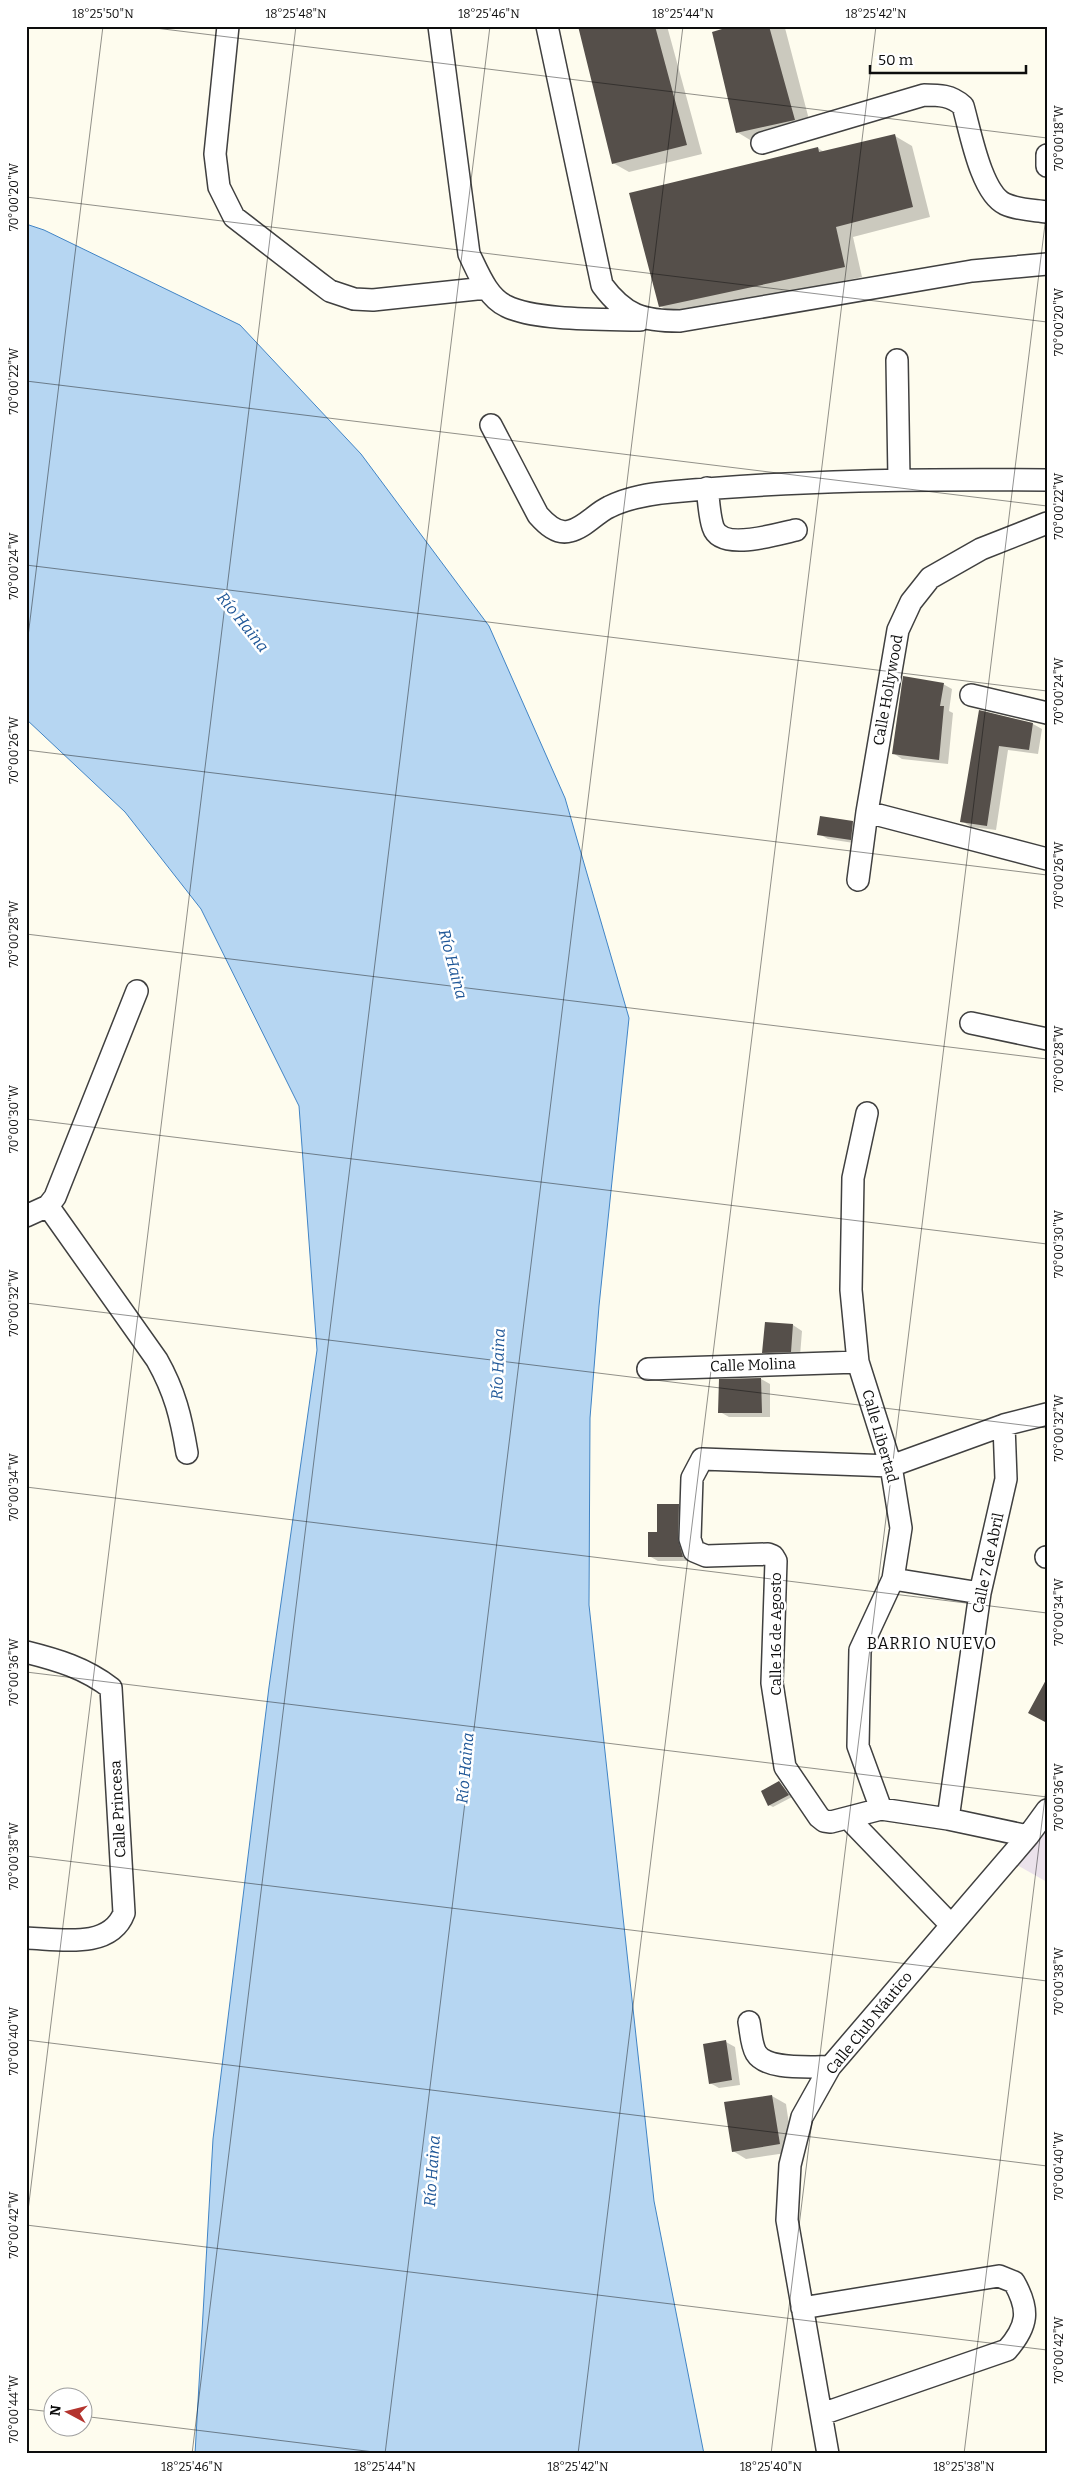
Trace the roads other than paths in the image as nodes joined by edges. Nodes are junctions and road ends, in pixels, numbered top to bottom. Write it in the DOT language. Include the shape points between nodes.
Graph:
graph roads {
  1 [pos="228,26"];
  2 [pos="439,26"];
  3 [pos="547,26"];
  4 [pos="762,143"];
  5 [pos="1047,155"];
  6 [pos="1047,166"];
  7 [pos="1047,212"];
  8 [pos="1047,264"];
  9 [pos="486,288"];
  10 [pos="653,321"];
  11 [pos="896,360"];
  12 [pos="491,424"];
  13 [pos="899,478"];
  14 [pos="1047,480"];
  15 [pos="707,488"];
  16 [pos="1047,523"];
  17 [pos="796,530"];
  18 [pos="971,695"];
  19 [pos="1047,713"];
  20 [pos="867,812"];
  21 [pos="1047,859"];
  22 [pos="858,880"];
  23 [pos="137,991"];
  24 [pos="971,1023"];
  25 [pos="1047,1039"];
  26 [pos="867,1113"];
  27 [pos="48,1206"];
  28 [pos="26,1216"];
  29 [pos="858,1362"];
  30 [pos="648,1369"];
  31 [pos="1047,1414"];
  32 [pos="1004,1425"];
  33 [pos="186,1453"];
  34 [pos="891,1466"];
  35 [pos="893,1579"];
  36 [pos="980,1593"];
  37 [pos="26,1652"];
  38 [pos="881,1809"];
  39 [pos="1047,1810"];
  40 [pos="848,1818"];
  41 [pos="948,1819"];
  42 [pos="1028,1836"];
  43 [pos="951,1925"];
  44 [pos="26,1938"];
  45 [pos="750,2022"];
  46 [pos="830,2067"];
  47 [pos="802,2308"];
  48 [pos="822,2414"];
  49 [pos="828,2454"];
  1 -- 9 [label="street" via="215,154 219,187 234,217 330,291 354,300"];
  2 -- 9 [label="street" via="469,254"];
  3 -- 10 [label="street" via="602,286 615,303 631,314"];
  4 -- 7 [label="street" via="924,95 942,95 963,106 987,184 995,196 1016,208"];
  5 -- 6 [label="street"];
  8 -- 10 [label="street" via="972,270 680,321"];
  9 -- 10 [label="street" via="505,306 532,315"];
  11 -- 13 [label="street"];
  12 -- 15 [label="street" via="538,515 553,529 570,532 609,507 644,494"];
  13 -- 14 [label="street"];
  13 -- 15 [label="street"];
  15 -- 17 [label="street" via="713,528 720,537 736,541"];
  16 -- 20 [label="street, Calle Hollywood" via="981,549 930,578 911,602 898,630"];
  18 -- 19 [label="street"];
  20 -- 21 [label="street"];
  20 -- 22 [label="street, Calle Hollywood"];
  23 -- 27 [label="street" via="66,1172"];
  24 -- 25 [label="street"];
  26 -- 29 [label="street, Calle Libertad" via="853,1178 850,1290"];
  27 -- 28 [label="street"];
  27 -- 33 [label="street" via="170,1383 179,1408"];
  29 -- 30 [label="street, Calle Molina"];
  29 -- 34 [label="street, Calle Libertad"];
  31 -- 32 [label="street"];
  32 -- 34 [label="street"];
  32 -- 36 [label="street, Calle 7 de Abril" via="1006,1479"];
  34 -- 35 [label="street, Calle Libertad" via="901,1528"];
  34 -- 40 [label="street, Calle 16 de Agosto" via="702,1459 692,1478 690,1539 694,1551 706,1556 768,1554 776,1561 772,1683 785,1767 824,1821"];
  35 -- 36 [label="street"];
  35 -- 38 [label="street, Calle Libertad" via="860,1650 858,1746"];
  36 -- 41 [label="street, Calle 7 de Abril"];
  37 -- 44 [label="street, Calle Princesa" via="71,1664 111,1688 124,1913 119,1926 107,1935 78,1940"];
  38 -- 40 [label="street"];
  38 -- 41 [label="street"];
  39 -- 42 [label="street, Calle Club Náutico"];
  40 -- 43 [label="street"];
  41 -- 42 [label="street"];
  42 -- 43 [label="street, Calle Club Náutico"];
  43 -- 46 [label="street, Calle Club Náutico"];
  45 -- 46 [label="street" via="753,2046 763,2060 780,2066"];
  46 -- 47 [label="street, Calle Club Náutico" via="802,2117 790,2165 787,2220"];
  47 -- 48 [label="street, Calle Club Náutico"];
  47 -- 48 [label="street" via="998,2276 1014,2282 1022,2296 1025,2316 1021,2334 1007,2350"];
  48 -- 49 [label="street, Calle Club Náutico"];
}
